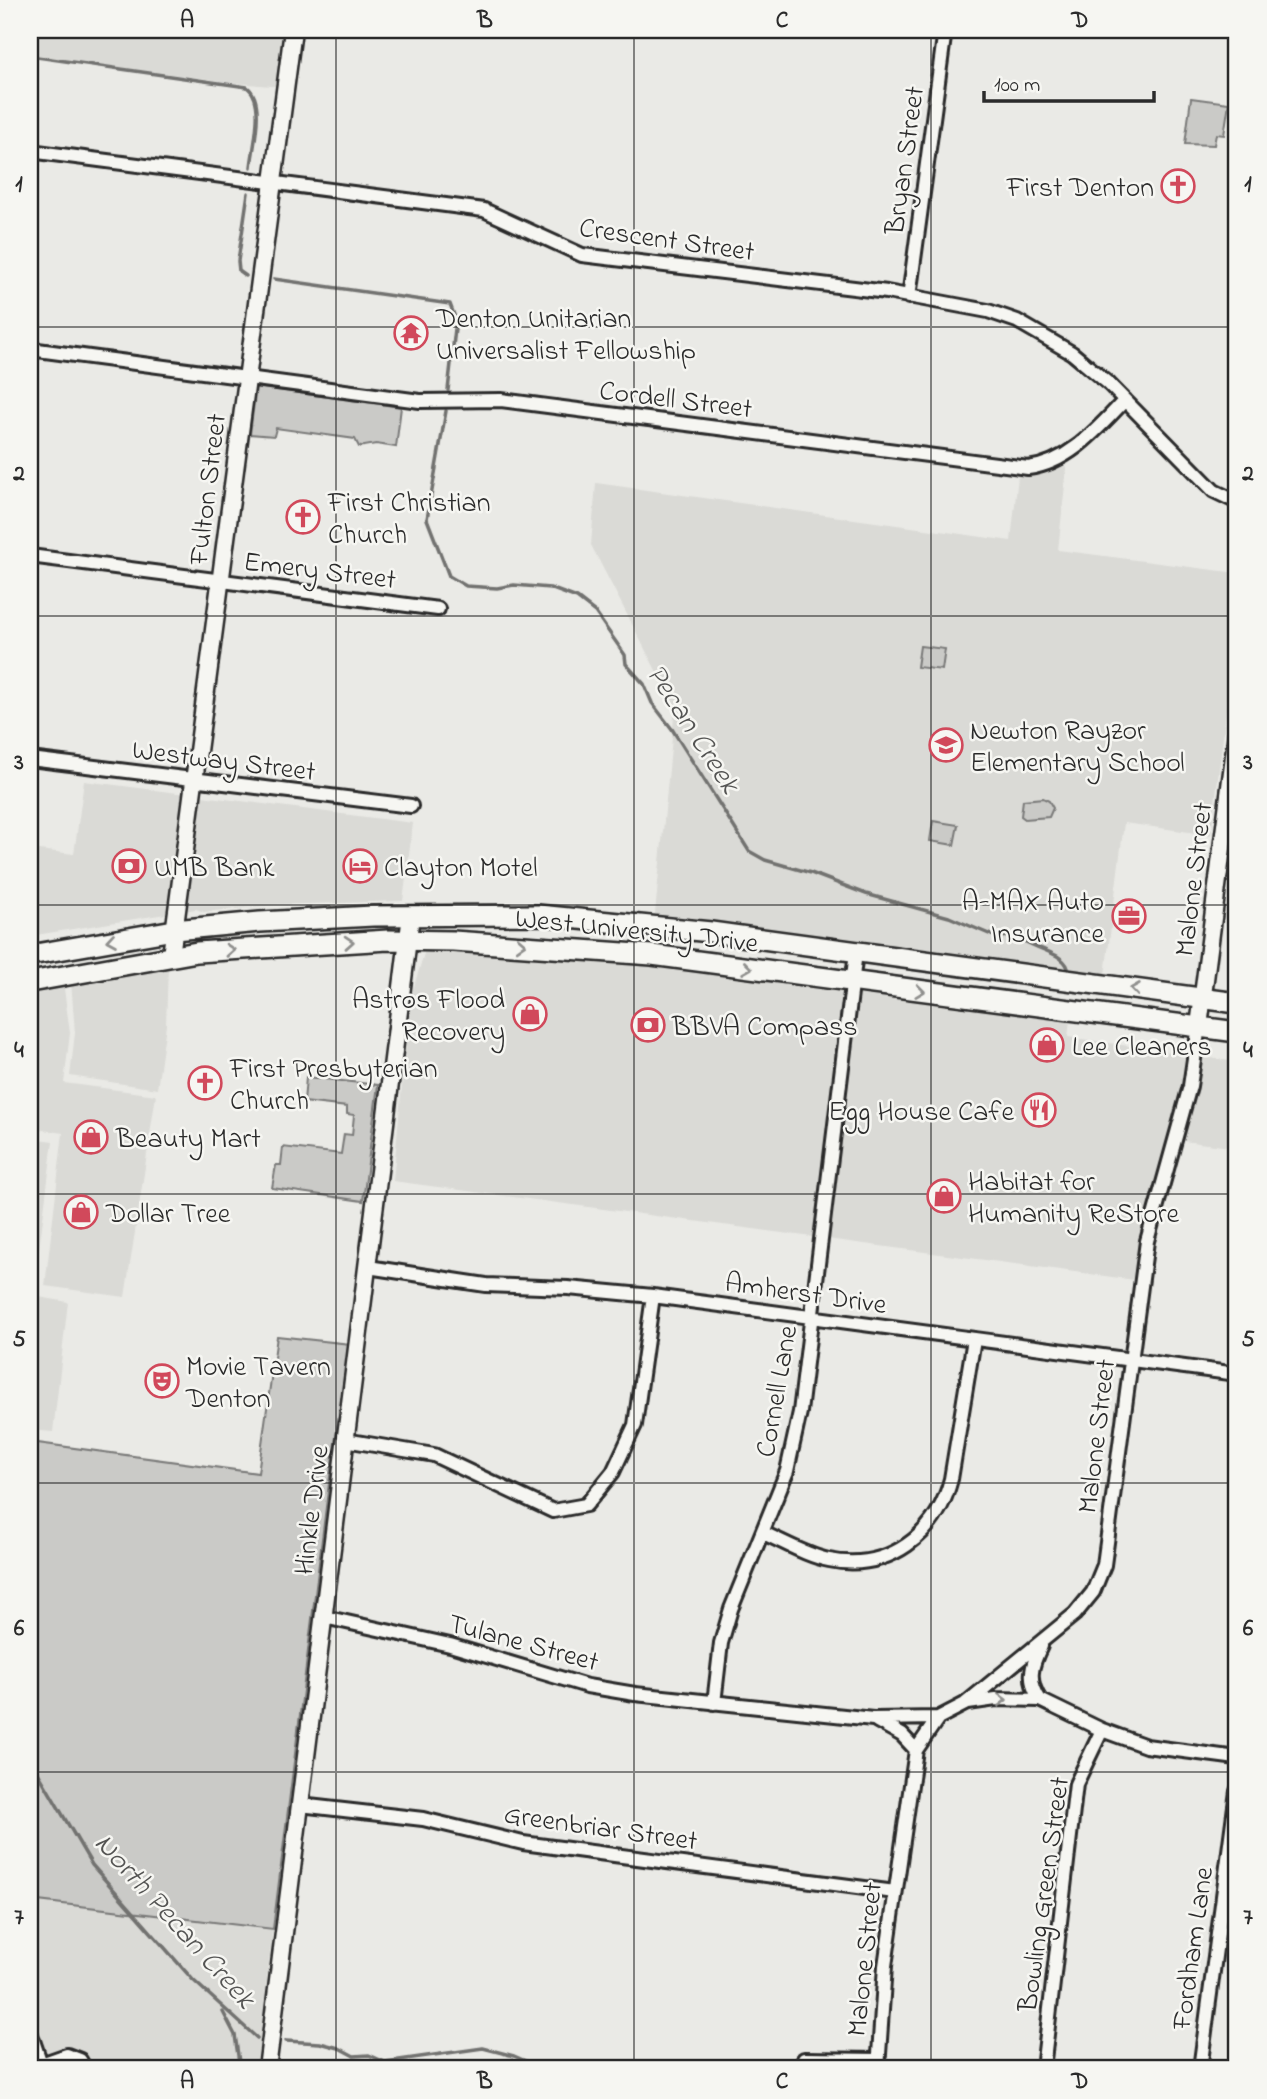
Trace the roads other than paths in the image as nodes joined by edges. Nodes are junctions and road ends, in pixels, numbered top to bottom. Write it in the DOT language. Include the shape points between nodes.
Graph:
graph roads {
  1 [pos="293,30"];
  2 [pos="945,30"];
  3 [pos="30,151"];
  4 [pos="273,182"];
  5 [pos="909,297"];
  6 [pos="30,349"];
  7 [pos="247,378"];
  8 [pos="1125,400"];
  9 [pos="1237,502"];
  10 [pos="30,556"];
  11 [pos="220,581"];
  12 [pos="438,609"];
  13 [pos="1237,733"];
  14 [pos="30,759"];
  15 [pos="194,780"];
  16 [pos="411,806"];
  17 [pos="1232,821"];
  18 [pos="411,915"];
  19 [pos="174,930"];
  20 [pos="409,940"];
  21 [pos="856,952"];
  22 [pos="30,955"];
  23 [pos="171,956"];
  24 [pos="30,982"];
  25 [pos="852,982"];
  26 [pos="1203,998"];
  27 [pos="1237,1003"];
  28 [pos="1199,1026"];
  29 [pos="1237,1031"];
  30 [pos="368,1267"];
  31 [pos="653,1296"];
  32 [pos="813,1317"];
  33 [pos="974,1339"];
  34 [pos="1131,1360"];
  35 [pos="1237,1374"];
  36 [pos="345,1440"];
  37 [pos="763,1533"];
  38 [pos="324,1617"];
  39 [pos="1043,1642"];
  40 [pos="1040,1700"];
  41 [pos="714,1703"];
  42 [pos="965,1704"];
  43 [pos="938,1718"];
  44 [pos="873,1720"];
  45 [pos="1102,1730"];
  46 [pos="916,1750"];
  47 [pos="1237,1758"];
  48 [pos="1237,1791"];
  49 [pos="300,1805"];
  50 [pos="895,1892"];
  51 [pos="30,2032"];
  52 [pos="804,2059"];
  53 [pos="878,2064"];
  54 [pos="35,2066"];
  55 [pos="85,2069"];
  56 [pos="267,2069"];
  57 [pos="1043,2069"];
  58 [pos="1200,2069"];
  1 -- 4 [label="street, Fulton Street"];
  2 -- 5 [label="street, Bryan Street"];
  3 -- 4 [label="street, Crescent Street"];
  4 -- 5 [label="street, Crescent Street" via="484,210 582,254"];
  4 -- 7 [label="street, Fulton Street"];
  5 -- 8 [label="street, Crescent Street" via="1017,321 1073,353"];
  6 -- 7 [label="street, Cordell Street"];
  7 -- 8 [label="street, Cordell Street" via="420,401 501,400 1028,468 1043,466 1071,451"];
  7 -- 11 [label="street, Fulton Street"];
  8 -- 9 [label="street, Crescent Street" via="1214,491"];
  10 -- 11 [label="street, Emery Street"];
  11 -- 12 [label="street, Emery Street"];
  11 -- 15 [label="street, Fulton Street"];
  13 -- 17 [label="street, Malone Street"];
  14 -- 15 [label="street, Westway Street"];
  15 -- 16 [label="street, Westway Street"];
  15 -- 19 [label="street, Fulton Street"];
  17 -- 26 [label="street, Malone Street"];
  18 -- 19 [label="main road, West University Drive"];
  18 -- 20 [label="street, Hinkle Drive"];
  18 -- 21 [label="main road, West University Drive" via="568,916"];
  19 -- 22 [label="main road, West University Drive, one-way"];
  19 -- 23 [label="street, Fulton Street"];
  23 -- 20 [label="main road, West University Drive, one-way"];
  20 -- 25 [label="main road, West University Drive, one-way" via="652,955"];
  20 -- 30 [label="street, Hinkle Drive"];
  21 -- 25 [label="street, Cornell Lane"];
  26 -- 21 [label="main road, West University Drive, one-way"];
  23 -- 24 [label="main road, West University Drive"];
  25 -- 28 [label="main road, West University Drive, one-way"];
  25 -- 32 [label="street, Cornell Lane"];
  26 -- 27 [label="main road, West University Drive"];
  26 -- 28 [label="street, Malone Street"];
  28 -- 29 [label="main road, West University Drive"];
  28 -- 34 [label="street, Malone Street" via="1190,1086 1147,1241"];
  30 -- 31 [label="street, Amherst Drive" via="486,1285"];
  30 -- 36 [label="street, Hinkle Drive"];
  31 -- 32 [label="street, Amherst Drive"];
  31 -- 36 [label="street" via="635,1425 613,1472 586,1505 553,1511 434,1455"];
  32 -- 33 [label="street, Amherst Drive"];
  32 -- 37 [label="street, Cornell Lane" via="787,1471"];
  33 -- 34 [label="street, Amherst Drive"];
  33 -- 37 [label="street" via="946,1501 927,1529 906,1548 873,1561 850,1563 827,1560"];
  34 -- 35 [label="street, Amherst Drive"];
  34 -- 39 [label="street, Malone Street" via="1104,1565 1084,1604"];
  36 -- 38 [label="street, Hinkle Drive"];
  37 -- 41 [label="street, Cornell Lane" via="722,1643"];
  38 -- 41 [label="street, Tulane Street" via="450,1645 587,1686"];
  38 -- 49 [label="street, Hinkle Drive"];
  39 -- 40 [label="street" via="1030,1675"];
  39 -- 42 [label="street, Malone Street"];
  42 -- 40 [label="street, one-way"];
  40 -- 45 [label="street"];
  41 -- 44 [label="street, Tulane Street"];
  42 -- 43 [label="street, Malone Street"];
  43 -- 44 [label="street"];
  43 -- 46 [label="street, Malone Street"];
  44 -- 46 [label="street" via="902,1735"];
  45 -- 47 [label="street" via="1146,1746"];
  45 -- 57 [label="street, Bowling Green Street" via="1076,1784"];
  46 -- 50 [label="street, Malone Street"];
  48 -- 58 [label="street, Fordham Lane"];
  49 -- 50 [label="street, Greenbriar Street" via="423,1819 523,1843"];
  49 -- 56 [label="street, Hinkle Drive"];
  50 -- 53 [label="street, Malone Street"];
  51 -- 54 [label="street"];
  52 -- 53 [label="street"];
  54 -- 55 [label="street" via="67,2055 80,2060"];
}
